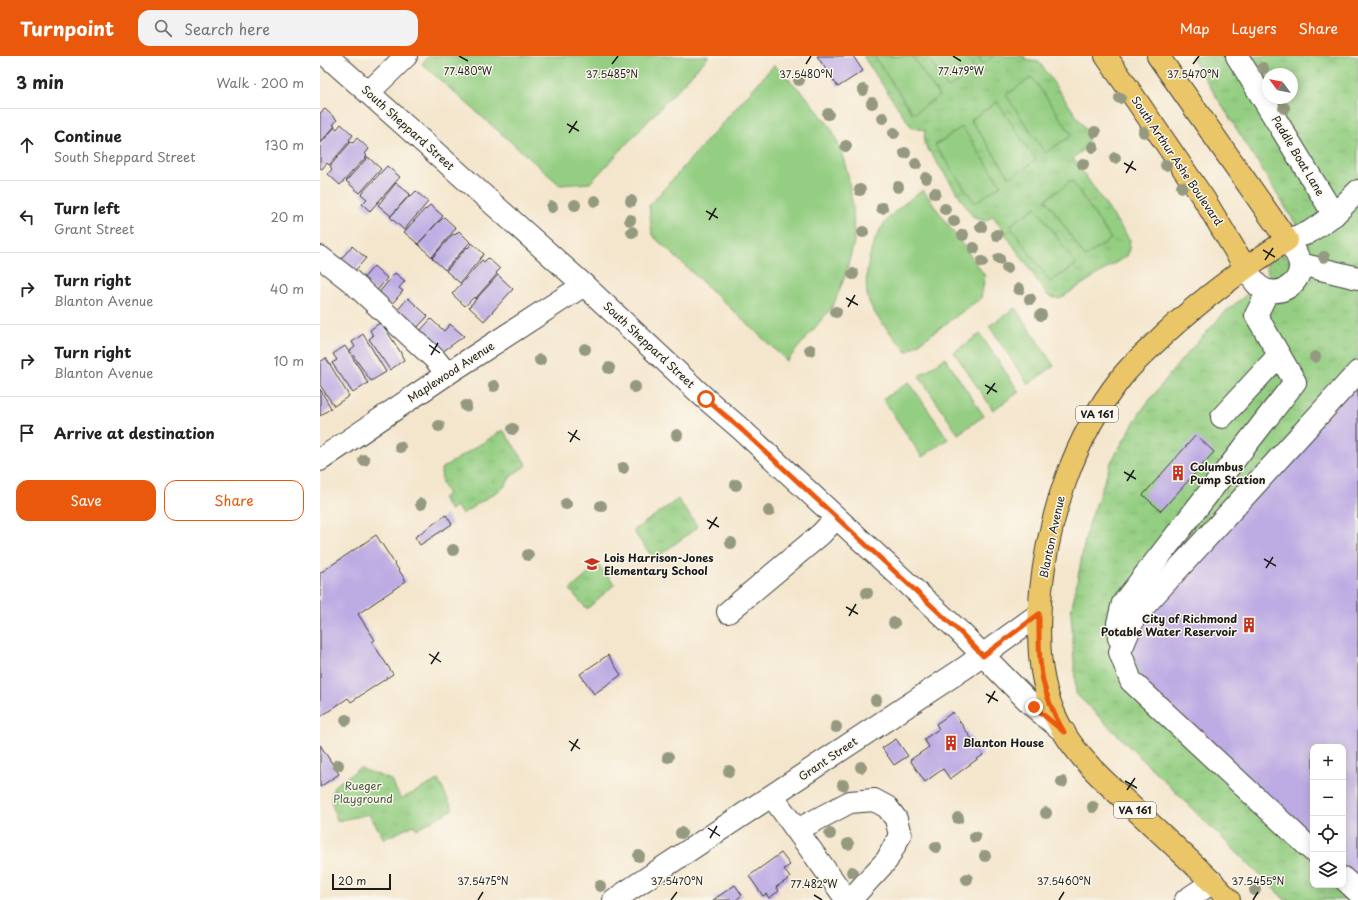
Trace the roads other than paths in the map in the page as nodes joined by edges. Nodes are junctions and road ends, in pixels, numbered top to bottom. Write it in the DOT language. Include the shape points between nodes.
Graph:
graph roads {
  1 [pos="406,56"];
  2 [pos="1106,56"];
  3 [pos="1158,56"];
  4 [pos="1237,56"];
  5 [pos="331,59"];
  6 [pos="369,92"];
  7 [pos="1358,191"];
  8 [pos="1334,215"];
  9 [pos="1287,240"];
  10 [pos="320,257"];
  11 [pos="1300,264"];
  12 [pos="1245,267"];
  13 [pos="1358,278"];
  14 [pos="584,285"];
  15 [pos="1268,291"];
  16 [pos="1279,355"];
  17 [pos="1358,372"];
  18 [pos="447,374"];
  19 [pos="1222,417"];
  20 [pos="320,460"];
  21 [pos="836,518"];
  22 [pos="728,612"];
  23 [pos="1039,614"];
  24 [pos="1120,652"];
  25 [pos="983,656"];
  26 [pos="1064,732"];
  27 [pos="772,796"];
  28 [pos="797,830"];
  29 [pos="1310,848"];
  30 [pos="1346,881"];
  31 [pos="1213,882"];
  32 [pos="1358,892"];
  33 [pos="614,900"];
  34 [pos="848,900"];
  35 [pos="1186,900"];
  36 [pos="1229,900"];
  1 -- 6 [label="street"];
  2 -- 12 [label="main road, South Arthur Ashe Boulevard" via="1204,199"];
  3 -- 9 [label="main road"];
  4 -- 8 [label="street, Paddle Boat Lane"];
  5 -- 6 [label="street, South Sheppard Street"];
  6 -- 14 [label="street, South Sheppard Street"];
  7 -- 8 [label="street"];
  8 -- 9 [label="street" via="1308,233"];
  9 -- 11 [label="street"];
  9 -- 12 [label="main road, Blanton Avenue / VA 161"];
  10 -- 18 [label="street" via="435,359"];
  11 -- 13 [label="street"];
  11 -- 15 [label="street" via="1300,272 1291,286 1276,292"];
  12 -- 15 [label="street" via="1260,287"];
  12 -- 23 [label="main road, Blanton Avenue / VA 161" via="1182,316 1136,362 1110,392 1092,421 1072,465 1055,513 1042,578"];
  14 -- 18 [label="street, Maplewood Avenue"];
  14 -- 21 [label="street, South Sheppard Street"];
  15 -- 16 [label="street" via="1256,316"];
  16 -- 19 [label="street"];
  16 -- 24 [label="street" via="1295,382 1123,603 1118,623"];
  17 -- 24 [label="street" via="1135,616"];
  18 -- 20 [label="street, Maplewood Avenue"];
  21 -- 22 [label="street" via="821,534"];
  21 -- 25 [label="street, South Sheppard Street"];
  23 -- 25 [label="street, Grant Street"];
  23 -- 26 [label="main road, Blanton Avenue / VA 161" via="1042,676 1046,694"];
  24 -- 29 [label="street" via="1131,681"];
  25 -- 26 [label="street, Blanton Avenue" via="1034,707"];
  25 -- 27 [label="street, Grant Street"];
  26 -- 31 [label="main road, Blanton Avenue / VA 161" via="1095,770"];
  27 -- 28 [label="street"];
  27 -- 33 [label="street, Grant Street"];
  28 -- 34 [label="street"];
  28 -- 34 [label="street" via="850,802 874,800 887,807 896,819 900,835 888,860"];
  30 -- 32 [label="street"];
  31 -- 35 [label="street"];
  31 -- 36 [label="main road, Blanton Avenue / VA 161"];
}
